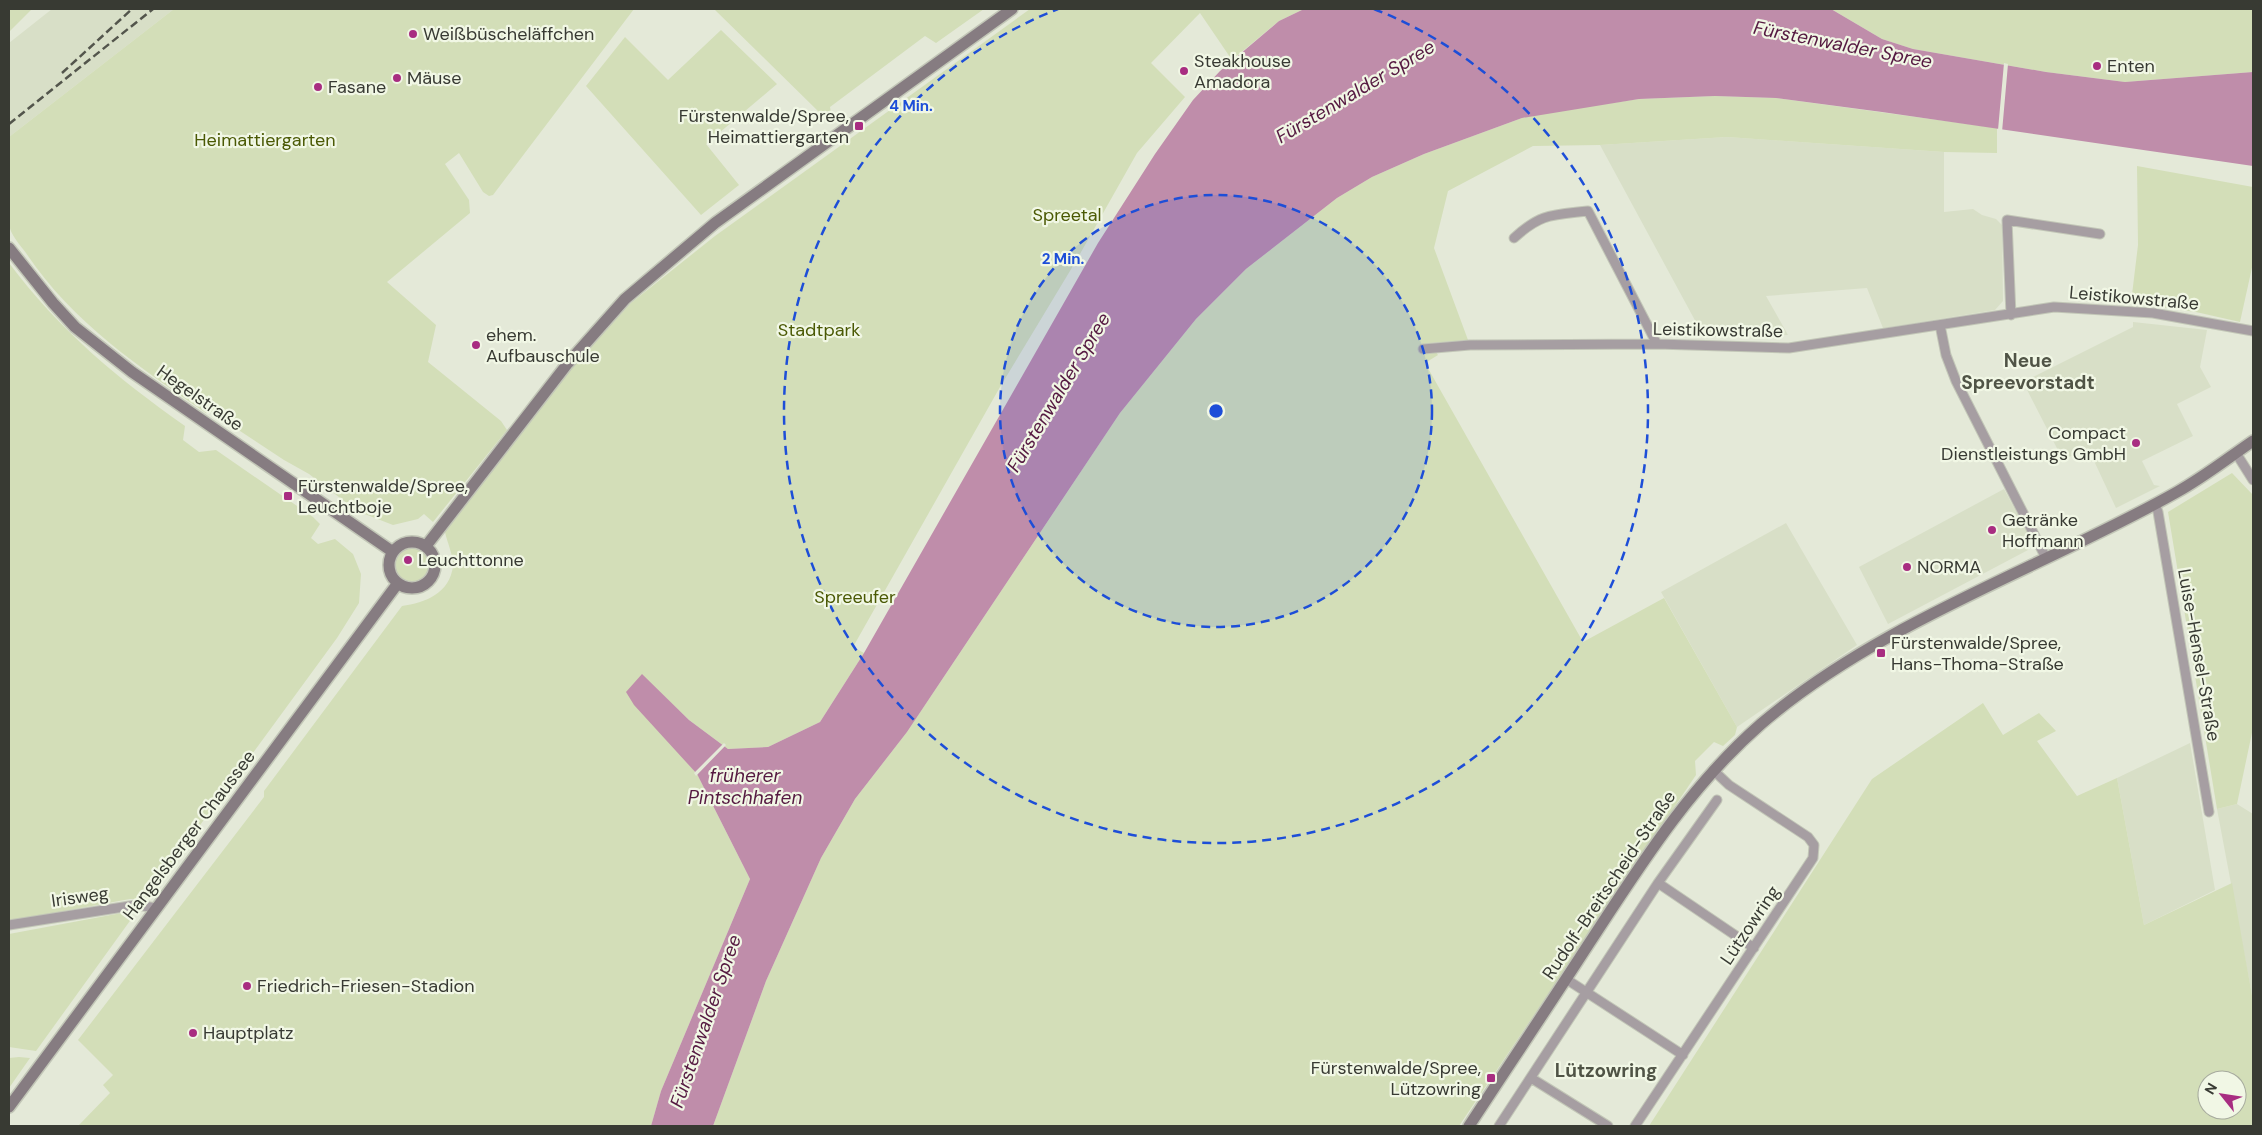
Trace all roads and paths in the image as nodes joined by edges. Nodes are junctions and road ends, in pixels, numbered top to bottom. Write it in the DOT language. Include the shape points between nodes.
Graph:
graph roads {
  1 [pos="1012,9"];
  2 [pos="2100,234"];
  3 [pos="1514,238"];
  4 [pos="9,248"];
  5 [pos="2011,315"];
  6 [pos="1940,325"];
  7 [pos="2253,331"];
  8 [pos="1657,344"];
  9 [pos="1423,348"];
  10 [pos="2253,442"];
  11 [pos="2236,453"];
  12 [pos="2253,480"];
  13 [pos="2154,504"];
  14 [pos="426,546"];
  15 [pos="393,552"];
  16 [pos="2046,558"];
  17 [pos="398,583"];
  18 [pos="1713,770"];
  19 [pos="1717,800"];
  20 [pos="2209,812"];
  21 [pos="1658,883"];
  22 [pos="157,908"];
  23 [pos="9,925"];
  24 [pos="1754,948"];
  25 [pos="1566,979"];
  26 [pos="1586,993"];
  27 [pos="1683,1055"];
  28 [pos="1531,1078"];
  29 [pos="9,1107"];
  30 [pos="1469,1126"];
  31 [pos="1499,1126"];
  32 [pos="1608,1126"];
  33 [pos="1636,1126"];
  1 -- 14 [label="main road" via="715,223 625,299 568,363"];
  2 -- 5 [label="street" via="2007,220"];
  3 -- 8 [label="street" via="1531,223 1549,215 1588,211"];
  4 -- 15 [label="main road, Hegelstraße" via="75,327 132,372"];
  5 -- 6 [label="street, Leistikowstraße"];
  5 -- 7 [label="street, Leistikowstraße" via="2054,307 2153,313"];
  6 -- 8 [label="street, Leistikowstraße" via="1789,348"];
  6 -- 16 [label="street" via="1956,381"];
  8 -- 9 [label="street, Leistikowstraße"];
  10 -- 11 [label="main road, Rudolf-Breitscheid-Straße"];
  11 -- 12 [label="street"];
  11 -- 13 [label="main road, Rudolf-Breitscheid-Straße" via="2188,486"];
  13 -- 16 [label="main road, Rudolf-Breitscheid-Straße"];
  13 -- 20 [label="street, Luise-Hensel-Straße" via="2158,512"];
  14 -- 15 [label="main road" via="407,542"];
  14 -- 17 [label="main road" via="436,561 433,577 428,583 413,588"];
  15 -- 17 [label="main road" via="390,571"];
  16 -- 18 [label="main road, Rudolf-Breitscheid-Straße" via="1962,598 1822,679 1763,722"];
  17 -- 22 [label="main road, Hangelsberger Chaussee"];
  18 -- 24 [label="street, Lützowring" via="1729,785 1794,826 1814,845 1811,861"];
  18 -- 25 [label="main road, Rudolf-Breitscheid-Straße" via="1674,817"];
  19 -- 21 [label="street"];
  21 -- 24 [label="street"];
  21 -- 26 [label="street"];
  22 -- 23 [label="street, Irisweg" via="136,905"];
  22 -- 29 [label="main road, Hangelsberger Chaussee"];
  24 -- 27 [label="street, Lützowring"];
  25 -- 26 [label="street"];
  25 -- 30 [label="main road, Rudolf-Breitscheid-Straße"];
  26 -- 27 [label="street"];
  26 -- 28 [label="street"];
  27 -- 33 [label="street, Lützowring"];
  28 -- 31 [label="street"];
  28 -- 32 [label="street"];
}
